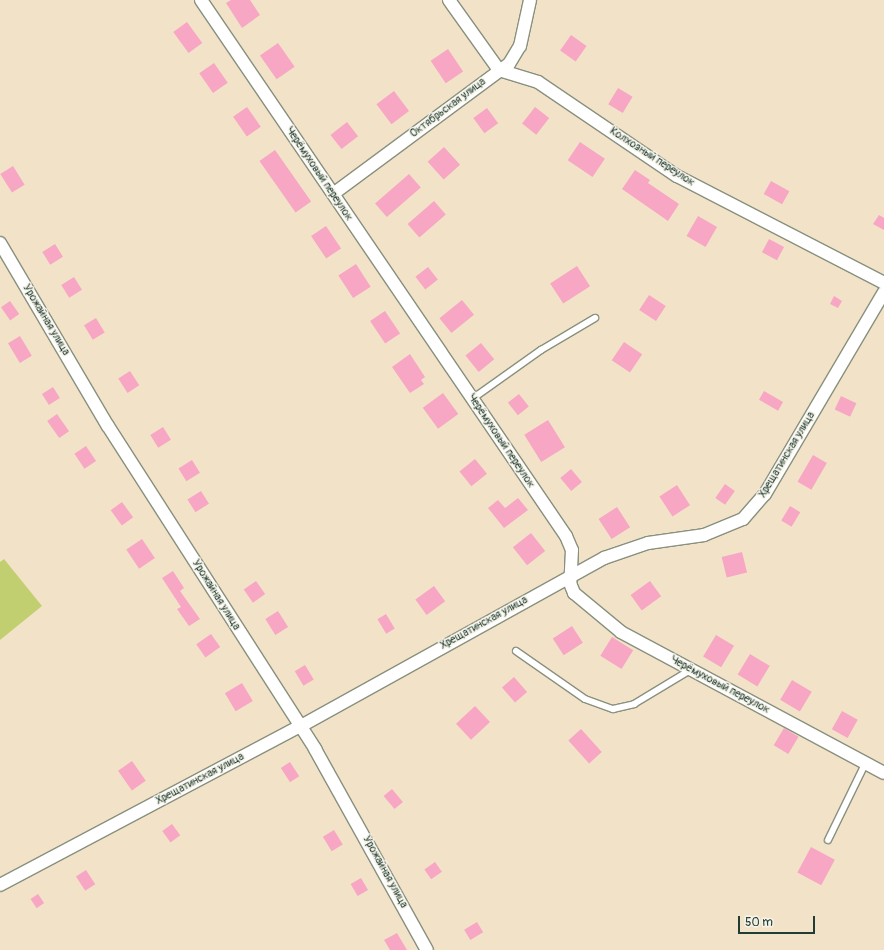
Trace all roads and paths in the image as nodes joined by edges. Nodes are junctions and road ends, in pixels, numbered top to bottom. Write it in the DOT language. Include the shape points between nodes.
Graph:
graph roads {
  1 [pos="201,0"];
  2 [pos="449,0"];
  3 [pos="530,0"];
  4 [pos="499,70"];
  5 [pos="333,194"];
  6 [pos="0,243"];
  7 [pos="884,283"];
  8 [pos="884,292"];
  9 [pos="595,318"];
  10 [pos="472,399"];
  11 [pos="571,575"];
  12 [pos="516,651"];
  13 [pos="692,669"];
  14 [pos="299,727"];
  15 [pos="865,764"];
  16 [pos="884,773"];
  17 [pos="828,840"];
  18 [pos="0,885"];
  19 [pos="427,950"];
  1 -- 5 [label="street, Черёмуховый переулок"];
  2 -- 4 [label="street"];
  3 -- 4 [label="street, Октябрьская улица" via="520,46 509,64"];
  4 -- 5 [label="street, Октябрьская улица"];
  4 -- 7 [label="street, Колхозный переулок" via="538,82 677,176"];
  5 -- 10 [label="street, Черёмуховый переулок"];
  6 -- 14 [label="street, Урожайная улица" via="108,426"];
  8 -- 11 [label="street, Хрещатинская улица" via="765,494 743,519 704,535 624,550"];
  9 -- 10 [label="lane" via="541,350"];
  10 -- 11 [label="street, Черёмуховый переулок" via="566,536 572,550"];
  11 -- 13 [label="street, Черёмуховый переулок" via="574,593 593,611 621,632"];
  11 -- 14 [label="street, Хрещатинская улица"];
  12 -- 13 [label="lane" via="585,700 613,709 634,704"];
  13 -- 15 [label="street, Черёмуховый переулок"];
  14 -- 18 [label="street, Хрещатинская улица"];
  14 -- 19 [label="street, Урожайная улица" via="315,749"];
  15 -- 16 [label="street, Черёмуховый переулок"];
  15 -- 17 [label="lane"];
}
